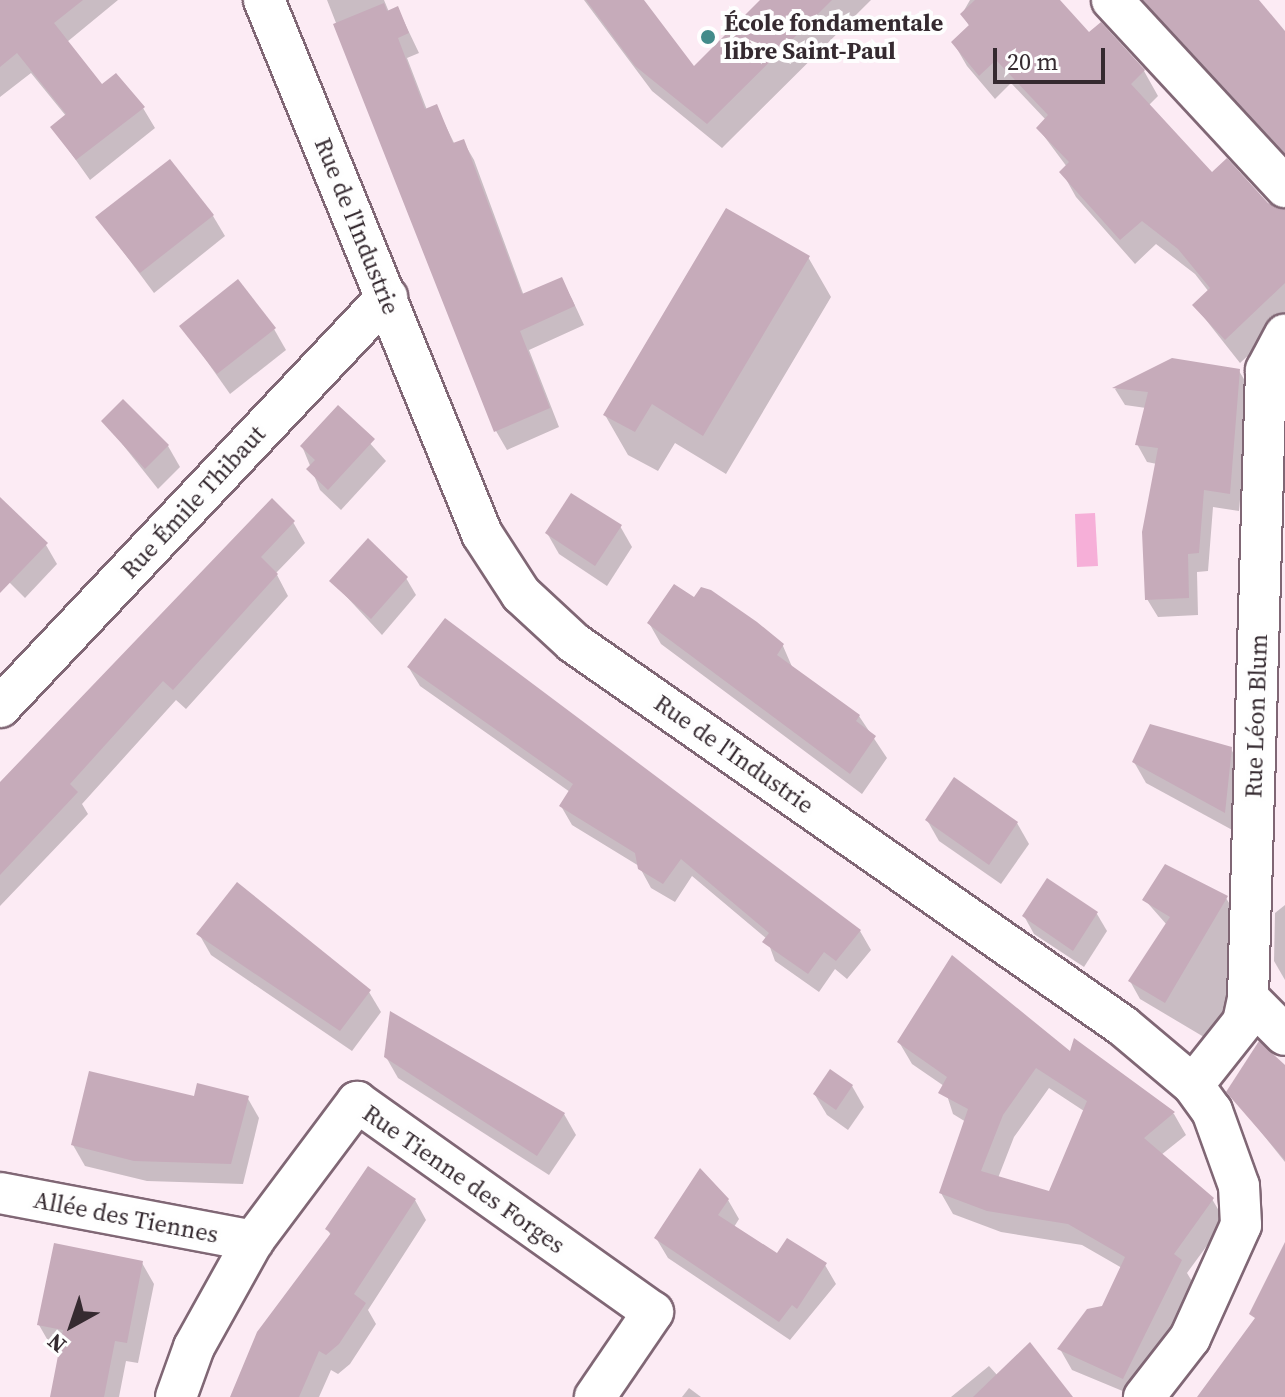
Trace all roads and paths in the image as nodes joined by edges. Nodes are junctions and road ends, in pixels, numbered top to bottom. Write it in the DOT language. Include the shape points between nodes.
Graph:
graph roads {
  1 [pos="264,0"];
  2 [pos="1112,0"];
  3 [pos="1285,187"];
  4 [pos="387,297"];
  5 [pos="1285,335"];
  6 [pos="0,707"];
  7 [pos="1248,998"];
  8 [pos="1285,1035"];
  9 [pos="1193,1085"];
  10 [pos="0,1193"];
  11 [pos="253,1241"];
  12 [pos="176,1397"];
  13 [pos="595,1397"];
  14 [pos="1144,1397"];
  1 -- 4 [label="street, Rue de l'Industrie"];
  2 -- 3 [label="street"];
  4 -- 6 [label="street, Rue Émile Thibaut"];
  4 -- 9 [label="street, Rue de l'Industrie" via="482,534 546,620 1123,1026"];
  5 -- 7 [label="street, Rue Léon Blum" via="1266,370"];
  7 -- 8 [label="street"];
  7 -- 9 [label="street, Rue Léon Blum" via="1243,1022"];
  9 -- 14 [label="street, Rue de l'Industrie" via="1227,1144 1241,1225 1190,1338"];
  10 -- 11 [label="street, Allée des Tiennes"];
  11 -- 12 [label="street, Rue Tienne des Forges" via="194,1347"];
  11 -- 13 [label="street, Rue Tienne des Forges" via="357,1102 653,1312"];
}
